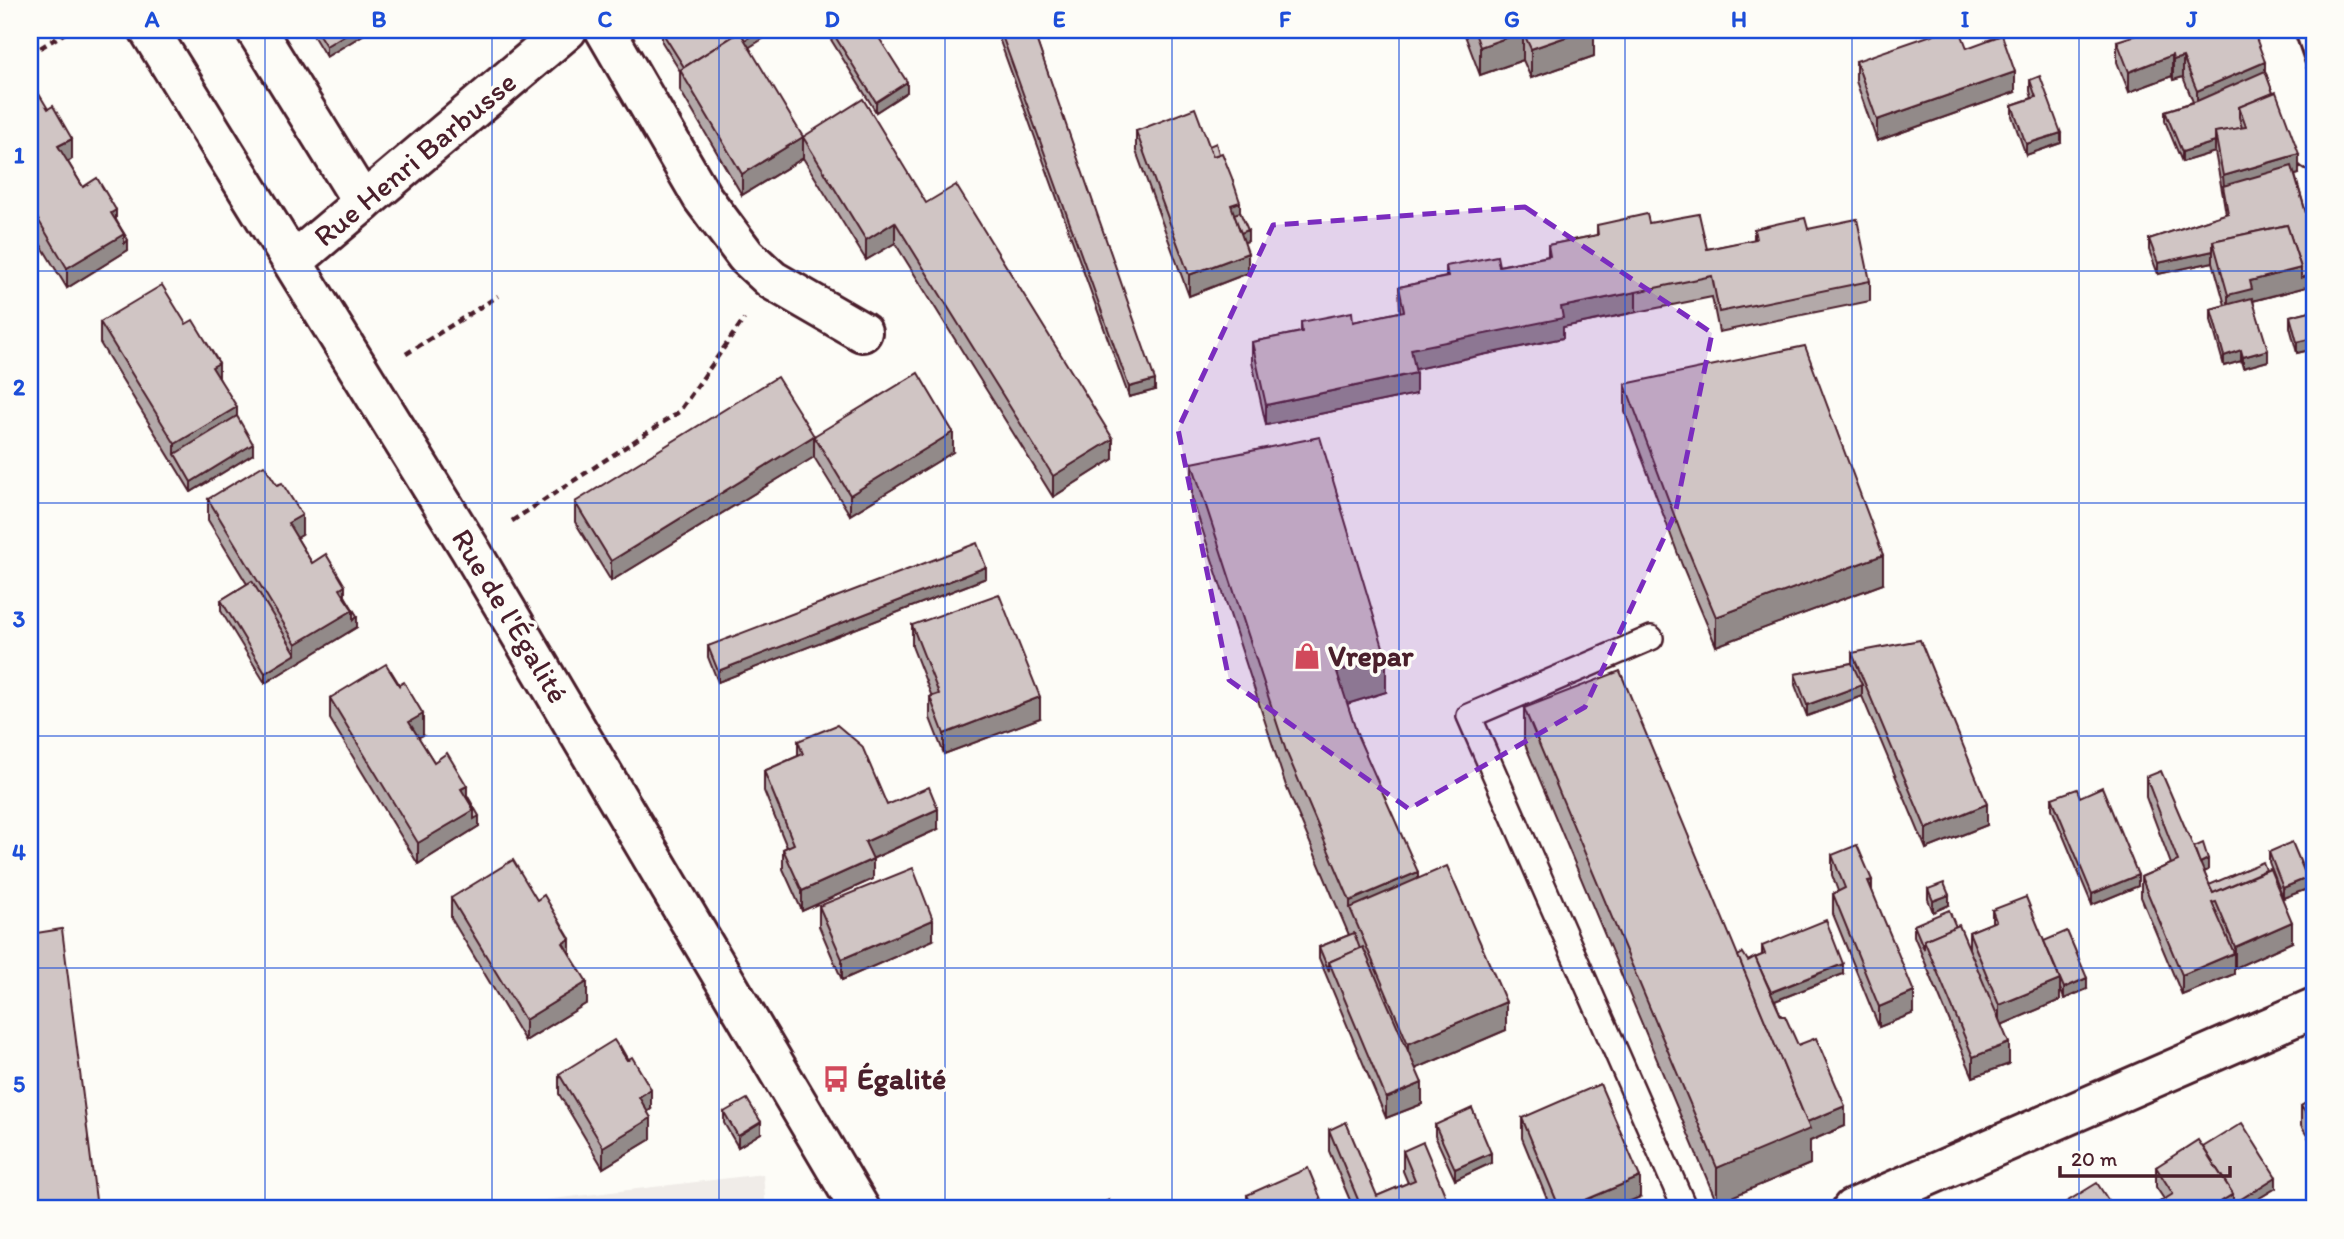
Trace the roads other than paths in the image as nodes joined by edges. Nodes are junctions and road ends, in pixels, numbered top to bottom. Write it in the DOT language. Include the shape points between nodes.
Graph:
graph roads {
  1 [pos="149,30"];
  2 [pos="256,30"];
  3 [pos="567,30"];
  4 [pos="604,30"];
  5 [pos="2272,30"];
  6 [pos="2306,100"];
  7 [pos="2314,151"];
  8 [pos="363,203"];
  9 [pos="294,261"];
  10 [pos="862,332"];
  11 [pos="1651,638"];
  12 [pos="2314,1008"];
  13 [pos="860,1209"];
  14 [pos="1685,1209"];
  15 [pos="1852,1209"];
  1 -- 9 [label="street, Rue de l'Égalité"];
  2 -- 8 [label="street"];
  3 -- 8 [label="street, Rue Henri Barbusse"];
  4 -- 10 [label="street" via="702,197 746,256 772,280"];
  5 -- 6 [label="street"];
  6 -- 7 [label="street"];
  8 -- 9 [label="street, Rue Henri Barbusse"];
  9 -- 13 [label="street, Rue de l'Égalité"];
  11 -- 14 [label="lane" via="1469,716"];
  12 -- 15 [label="street"];
}
